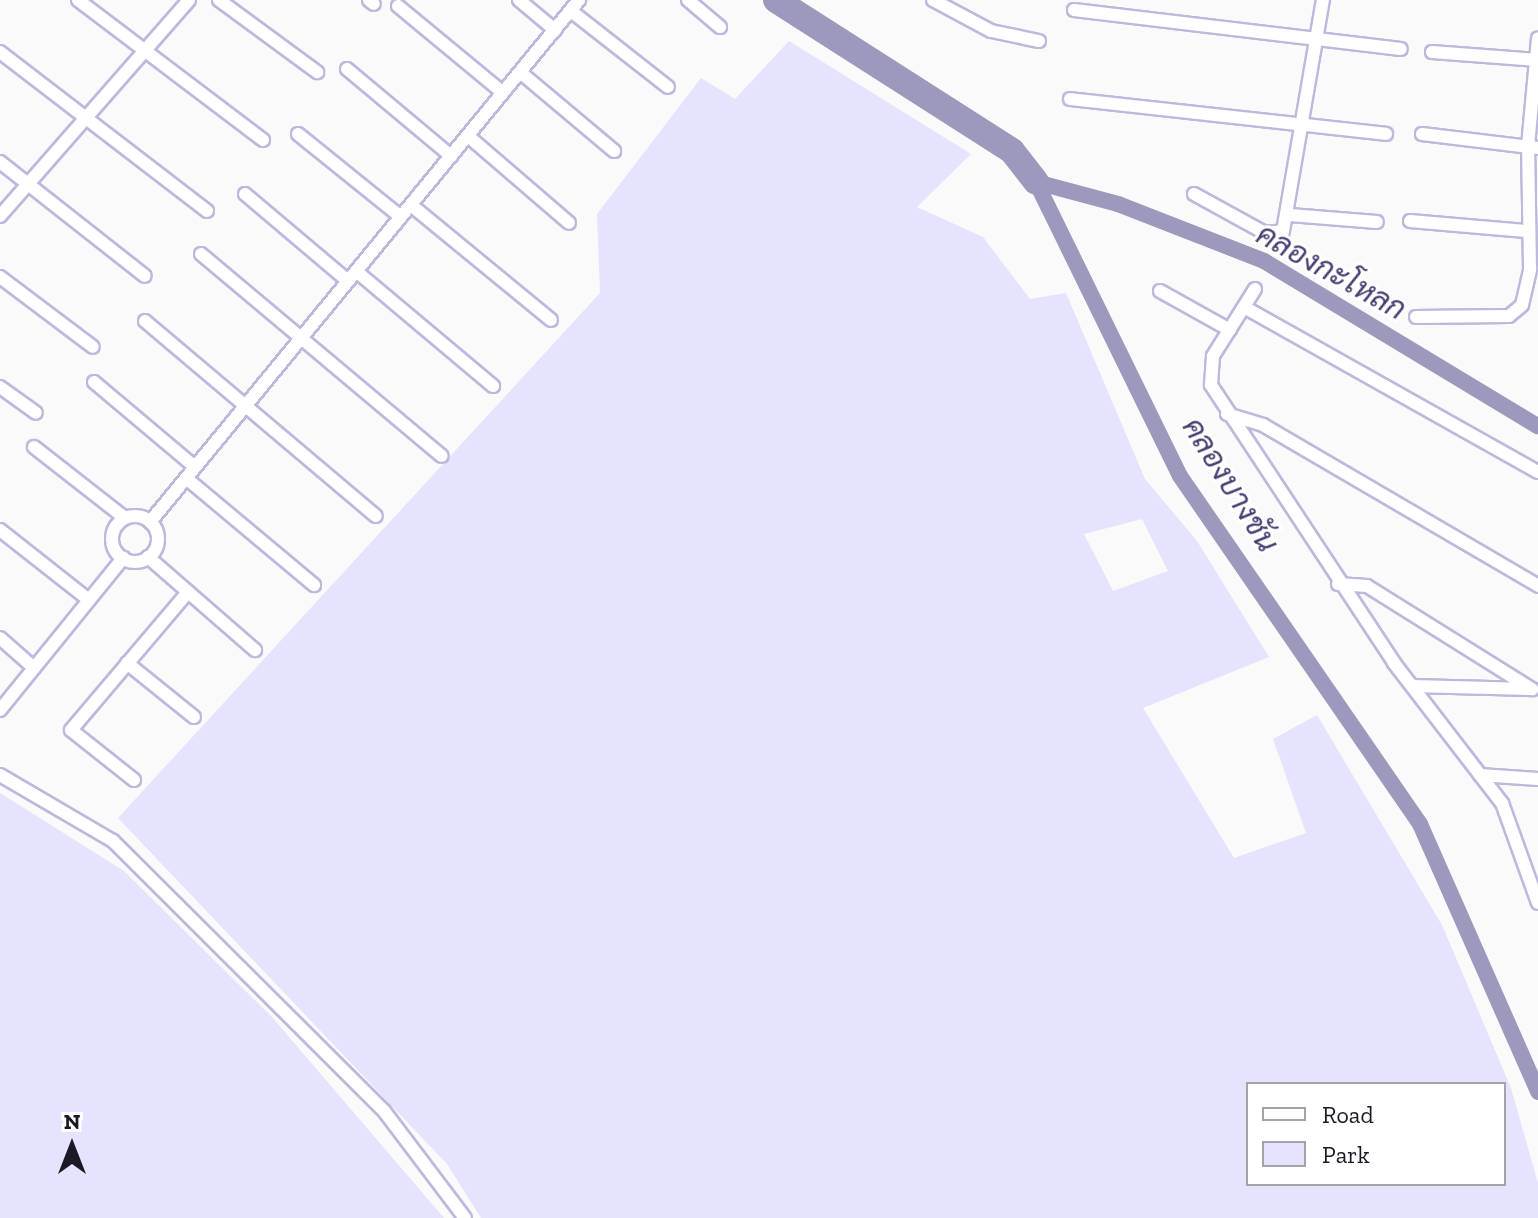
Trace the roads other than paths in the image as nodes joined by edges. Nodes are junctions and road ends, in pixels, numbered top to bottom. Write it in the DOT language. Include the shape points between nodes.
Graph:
graph roads {
  1 [pos="78,0"];
  2 [pos="189,0"];
  3 [pos="219,0"];
  4 [pos="519,0"];
  5 [pos="688,0"];
  6 [pos="933,0"];
  7 [pos="1323,0"];
  8 [pos="575,5"];
  9 [pos="398,6"];
  10 [pos="1074,10"];
  11 [pos="720,27"];
  12 [pos="555,30"];
  13 [pos="1318,38"];
  14 [pos="1538,38"];
  15 [pos="1039,41"];
  16 [pos="1401,49"];
  17 [pos="144,51"];
  18 [pos="0,52"];
  19 [pos="1432,52"];
  20 [pos="1537,60"];
  21 [pos="347,69"];
  22 [pos="317,72"];
  23 [pos="520,72"];
  24 [pos="668,87"];
  25 [pos="503,93"];
  26 [pos="1070,99"];
  27 [pos="84,120"];
  28 [pos="1302,124"];
  29 [pos="298,134"];
  30 [pos="1386,134"];
  31 [pos="1422,134"];
  32 [pos="468,136"];
  33 [pos="263,140"];
  34 [pos="1533,147"];
  35 [pos="614,151"];
  36 [pos="451,156"];
  37 [pos="0,162"];
  38 [pos="30,185"];
  39 [pos="245,194"];
  40 [pos="1194,194"];
  41 [pos="411,205"];
  42 [pos="207,211"];
  43 [pos="1290,215"];
  44 [pos="0,216"];
  45 [pos="401,217"];
  46 [pos="1410,221"];
  47 [pos="1377,222"];
  48 [pos="569,223"];
  49 [pos="1526,231"];
  50 [pos="201,254"];
  51 [pos="145,276"];
  52 [pos="352,276"];
  53 [pos="0,277"];
  54 [pos="1255,289"];
  55 [pos="1160,291"];
  56 [pos="1244,307"];
  57 [pos="1416,317"];
  58 [pos="551,320"];
  59 [pos="145,321"];
  60 [pos="1230,330"];
  61 [pos="303,335"];
  62 [pos="93,347"];
  63 [pos="94,382"];
  64 [pos="493,386"];
  65 [pos="0,387"];
  66 [pos="246,406"];
  67 [pos="36,413"];
  68 [pos="1227,414"];
  69 [pos="34,447"];
  70 [pos="442,456"];
  71 [pos="195,467"];
  72 [pos="1538,472"];
  73 [pos="186,478"];
  74 [pos="376,516"];
  75 [pos="125,518"];
  76 [pos="150,522"];
  77 [pos="0,530"];
  78 [pos="148,557"];
  79 [pos="123,558"];
  80 [pos="1338,584"];
  81 [pos="314,585"];
  82 [pos="1538,586"];
  83 [pos="188,592"];
  84 [pos="89,600"];
  85 [pos="0,638"];
  86 [pos="255,650"];
  87 [pos="127,663"];
  88 [pos="34,668"];
  89 [pos="1412,686"];
  90 [pos="1535,689"];
  91 [pos="0,710"];
  92 [pos="194,717"];
  93 [pos="0,775"];
  94 [pos="1480,775"];
  95 [pos="1538,779"];
  96 [pos="134,780"];
  97 [pos="1532,865"];
  98 [pos="1538,903"];
  99 [pos="465,1218"];
  1 -- 17 [label="street"];
  2 -- 17 [label="street"];
  3 -- 22 [label="street"];
  4 -- 12 [label="street"];
  5 -- 11 [label="street"];
  6 -- 15 [label="street" via="991,31"];
  7 -- 13 [label="street"];
  8 -- 12 [label="street"];
  8 -- 24 [label="street"];
  9 -- 25 [label="street"];
  10 -- 13 [label="street"];
  12 -- 23 [label="street"];
  13 -- 16 [label="street"];
  13 -- 28 [label="street"];
  14 -- 20 [label="street"];
  17 -- 27 [label="street"];
  17 -- 33 [label="street"];
  18 -- 27 [label="street"];
  19 -- 20 [label="street"];
  20 -- 34 [label="street"];
  21 -- 36 [label="street"];
  23 -- 25 [label="street"];
  23 -- 35 [label="street"];
  25 -- 32 [label="street"];
  26 -- 28 [label="street"];
  27 -- 38 [label="street"];
  27 -- 42 [label="street"];
  28 -- 30 [label="street"];
  28 -- 43 [label="street"];
  29 -- 45 [label="street"];
  31 -- 34 [label="street"];
  32 -- 36 [label="street"];
  32 -- 48 [label="street"];
  34 -- 49 [label="street"];
  36 -- 41 [label="street"];
  37 -- 38 [label="street"];
  38 -- 44 [label="street"];
  38 -- 51 [label="street"];
  39 -- 52 [label="street"];
  40 -- 43 [label="street" via="1272,235"];
  41 -- 45 [label="street"];
  41 -- 58 [label="street"];
  43 -- 47 [label="street"];
  45 -- 52 [label="street"];
  46 -- 49 [label="street"];
  49 -- 57 [label="street" via="1530,280 1517,312"];
  50 -- 61 [label="street"];
  52 -- 61 [label="street"];
  52 -- 64 [label="street"];
  53 -- 62 [label="street"];
  54 -- 56 [label="street"];
  55 -- 60 [label="street"];
  56 -- 60 [label="street"];
  56 -- 72 [label="street"];
  59 -- 66 [label="street"];
  60 -- 68 [label="street" via="1208,375"];
  61 -- 66 [label="street"];
  61 -- 70 [label="street"];
  63 -- 71 [label="street"];
  65 -- 67 [label="street"];
  66 -- 71 [label="street"];
  66 -- 74 [label="street"];
  68 -- 80 [label="street"];
  68 -- 82 [label="street" via="1263,425"];
  69 -- 75 [label="street"];
  71 -- 73 [label="street"];
  73 -- 76 [label="street"];
  73 -- 81 [label="street"];
  75 -- 76 [label="street"];
  75 -- 79 [label="street" via="112,536"];
  76 -- 78 [label="street" via="158,538"];
  77 -- 84 [label="street"];
  78 -- 79 [label="street"];
  78 -- 83 [label="street"];
  79 -- 84 [label="street"];
  80 -- 89 [label="street"];
  80 -- 90 [label="street" via="1367,586"];
  83 -- 86 [label="street"];
  83 -- 87 [label="street"];
  84 -- 88 [label="street"];
  85 -- 88 [label="street"];
  87 -- 92 [label="street"];
  87 -- 96 [label="street" via="71,730"];
  88 -- 91 [label="street"];
  89 -- 90 [label="street"];
  89 -- 94 [label="street"];
  93 -- 99 [label="street" via="124,851 384,1111"];
  94 -- 95 [label="street"];
  94 -- 97 [label="street" via="1502,803"];
  97 -- 98 [label="street"];
}
